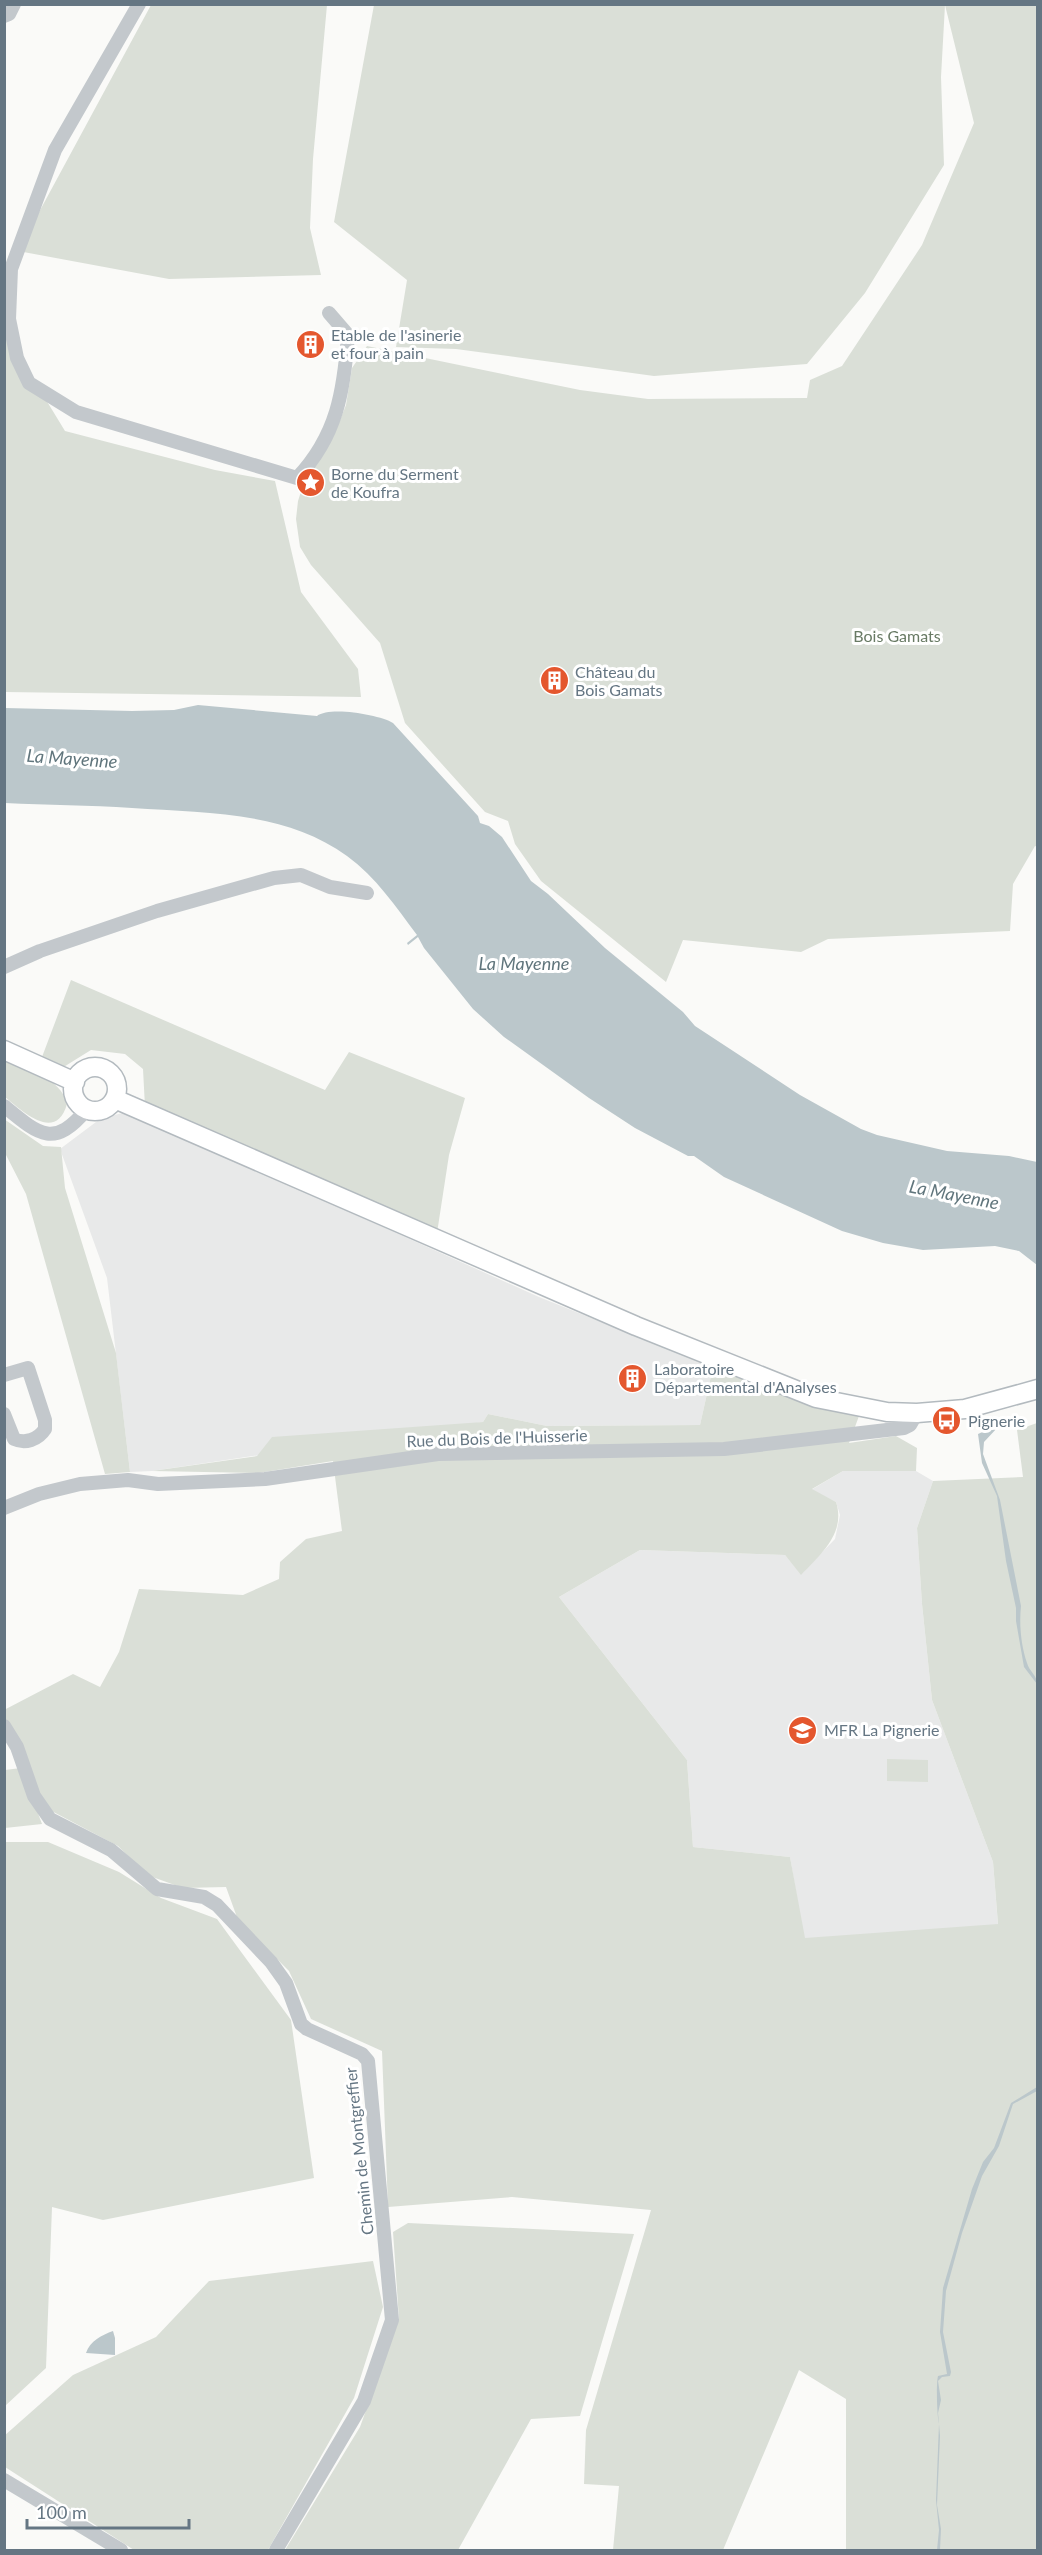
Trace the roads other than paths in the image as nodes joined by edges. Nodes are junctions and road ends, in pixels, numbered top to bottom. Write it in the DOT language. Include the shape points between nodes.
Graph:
graph roads {
  1 [pos="14,4"];
  2 [pos="139,4"];
  3 [pos="4,16"];
  4 [pos="329,313"];
  5 [pos="367,893"];
  6 [pos="4,967"];
  7 [pos="4,1050"];
  8 [pos="75,1082"];
  9 [pos="115,1099"];
  10 [pos="4,1106"];
  11 [pos="87,1109"];
  12 [pos="4,1375"];
  13 [pos="1038,1389"];
  14 [pos="917,1413"];
  15 [pos="4,1414"];
  16 [pos="4,1508"];
  17 [pos="4,1726"];
  18 [pos="4,2480"];
  19 [pos="121,2550"];
  20 [pos="276,2550"];
  1 -- 3 [label="street"];
  2 -- 4 [label="street" via="55,150 11,269 9,319 17,357 28,383 76,412 297,478 333,426 345,379 348,335"];
  5 -- 6 [label="street" via="330,888 301,875 274,878 156,911"];
  7 -- 8 [label="main road"];
  8 -- 9 [label="main road" via="90,1068 104,1069 114,1078"];
  8 -- 11 [label="main road" via="74,1095"];
  9 -- 11 [label="main road" via="106,1108"];
  9 -- 14 [label="main road" via="782,1386 849,1406"];
  10 -- 11 [label="street" via="36,1130 54,1134 75,1124"];
  12 -- 15 [label="street" via="28,1368 45,1429 37,1438 21,1442 14,1439"];
  13 -- 14 [label="main road" via="965,1409"];
  14 -- 16 [label="street, Rue du Bois de l'Huisserie" via="904,1428 724,1449 438,1454 265,1479 80,1484"];
  17 -- 20 [label="street, Chemin de Montgreffier" via="17,1747 34,1796 50,1819 111,1850 157,1889 204,1897 217,1905 286,1983 301,2024 362,2054 368,2061 392,2320 364,2401"];
  18 -- 19 [label="street"];
}
